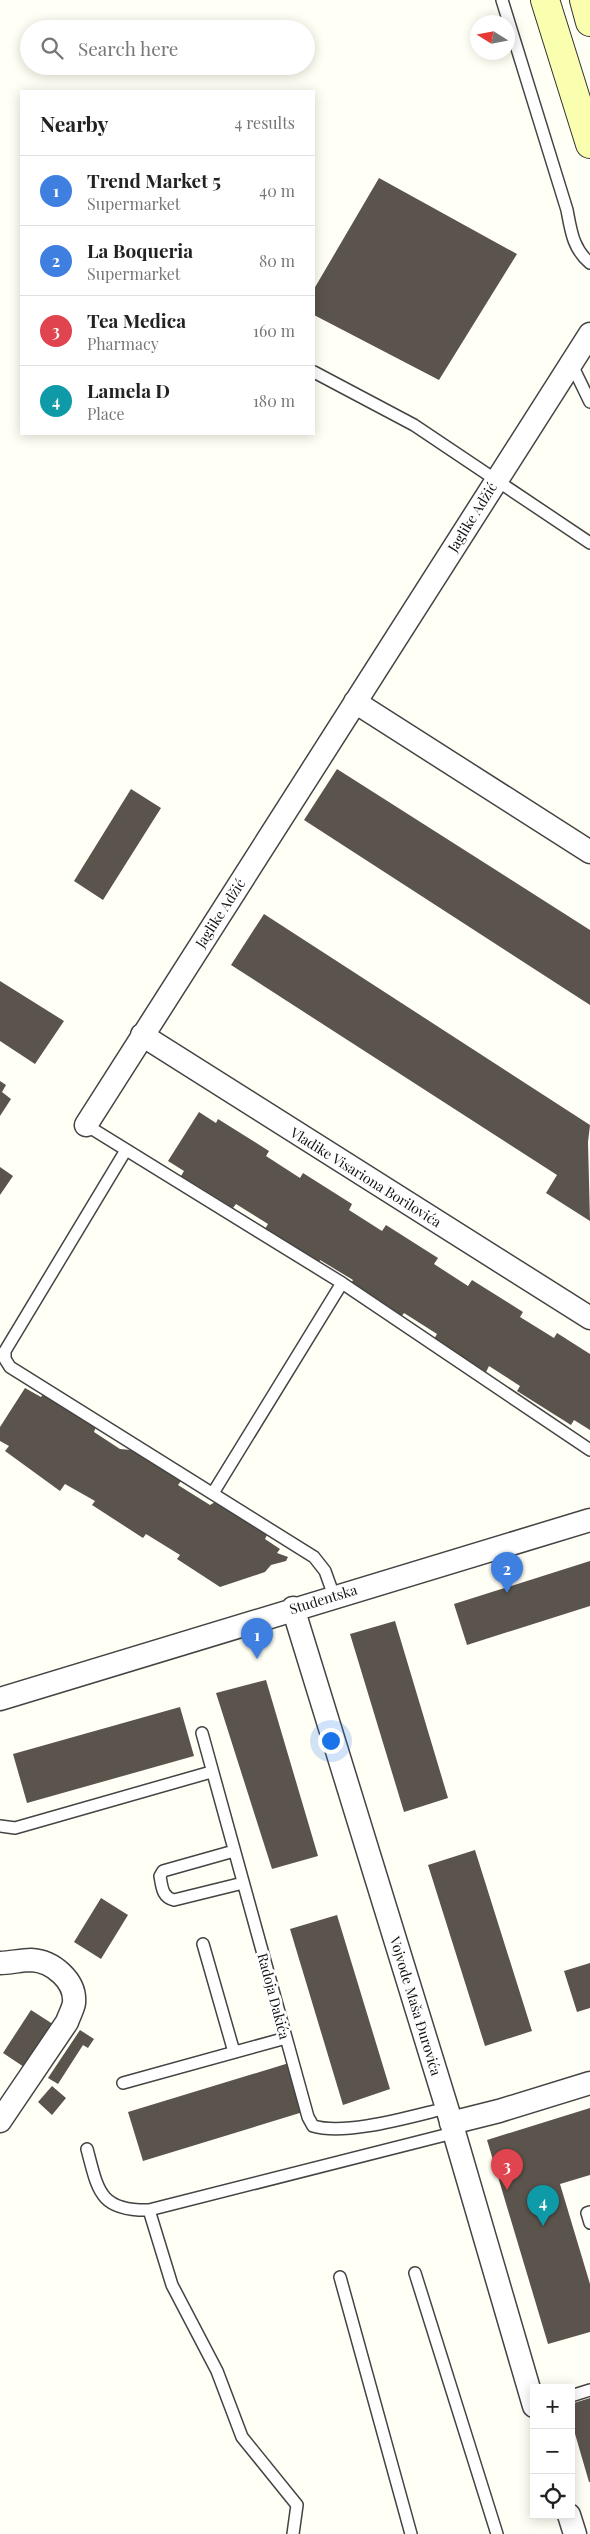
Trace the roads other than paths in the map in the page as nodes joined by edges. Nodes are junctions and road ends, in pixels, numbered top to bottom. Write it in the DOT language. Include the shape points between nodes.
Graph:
graph roads {
  1 [pos="502,0"];
  2 [pos="545,0"];
  3 [pos="584,0"];
  4 [pos="590,22"];
  5 [pos="590,144"];
  6 [pos="590,263"];
  7 [pos="590,334"];
  8 [pos="571,363"];
  9 [pos="315,373"];
  10 [pos="590,402"];
  11 [pos="496,478"];
  12 [pos="590,543"];
  13 [pos="355,702"];
  14 [pos="590,852"];
  15 [pos="142,1035"];
  16 [pos="86,1125"];
  17 [pos="126,1150"];
  18 [pos="342,1283"];
  19 [pos="590,1318"];
  20 [pos="590,1450"];
  21 [pos="213,1493"];
  22 [pos="590,1520"];
  23 [pos="334,1596"];
  24 [pos="293,1608"];
  25 [pos="0,1699"];
  26 [pos="202,1733"];
  27 [pos="212,1772"];
  28 [pos="0,1826"];
  29 [pos="234,1851"];
  30 [pos="243,1883"];
  31 [pos="203,1944"];
  32 [pos="0,1963"];
  33 [pos="286,2038"];
  34 [pos="234,2052"];
  35 [pos="123,2083"];
  36 [pos="590,2083"];
  37 [pos="0,2121"];
  38 [pos="450,2121"];
  39 [pos="87,2148"];
  40 [pos="149,2210"];
  41 [pos="415,2273"];
  42 [pos="340,2278"];
  43 [pos="590,2390"];
  44 [pos="530,2392"];
  45 [pos="575,2395"];
  46 [pos="570,2519"];
  47 [pos="293,2534"];
  48 [pos="411,2534"];
  49 [pos="497,2534"];
  50 [pos="575,2534"];
  1 -- 6 [label="lane" via="574,241 580,254"];
  2 -- 5 [label="main road"];
  3 -- 4 [label="main road"];
  7 -- 8 [label="street, Jaglike Adžić"];
  8 -- 10 [label="lane"];
  8 -- 11 [label="street, Jaglike Adžić"];
  9 -- 11 [label="lane" via="414,425"];
  11 -- 12 [label="lane"];
  11 -- 13 [label="street, Jaglike Adžić"];
  13 -- 14 [label="street"];
  13 -- 15 [label="street, Jaglike Adžić"];
  15 -- 16 [label="street, Jaglike Adžić"];
  15 -- 19 [label="street, Vladike Visariona Borilovića"];
  16 -- 17 [label="lane"];
  17 -- 18 [label="lane"];
  17 -- 21 [label="lane" via="14,1335 5,1359 10,1366"];
  18 -- 20 [label="lane"];
  18 -- 21 [label="lane"];
  21 -- 23 [label="lane" via="314,1557 325,1571"];
  22 -- 23 [label="street, Studentska"];
  23 -- 24 [label="street, Studentska"];
  24 -- 25 [label="street, Studentska"];
  24 -- 38 [label="street, Vojvode Maša Đurovića"];
  26 -- 27 [label="lane, Radoja Dakića"];
  27 -- 28 [label="lane" via="16,1828"];
  27 -- 29 [label="lane, Radoja Dakića"];
  29 -- 30 [label="lane, Radoja Dakića"];
  29 -- 30 [label="lane" via="163,1871 160,1876 162,1889 166,1897 174,1900"];
  30 -- 33 [label="lane, Radoja Dakića"];
  31 -- 34 [label="lane"];
  32 -- 37 [label="street" via="32,1960 50,1965 65,1976 74,1990 74,2004 67,2022"];
  33 -- 34 [label="lane"];
  33 -- 38 [label="lane, Radoja Dakića" via="313,2126"];
  34 -- 35 [label="lane"];
  36 -- 38 [label="street, Radoja Dakića" via="499,2111"];
  38 -- 40 [label="lane"];
  38 -- 44 [label="street, Vojvode Maša Đurovića"];
  39 -- 40 [label="lane" via="97,2186 110,2204 127,2210"];
  40 -- 47 [label="lane" via="172,2285 217,2371 242,2437 297,2505"];
  41 -- 49 [label="lane"];
  42 -- 48 [label="lane"];
  43 -- 45 [label="lane"];
  46 -- 50 [label="street"];
}
